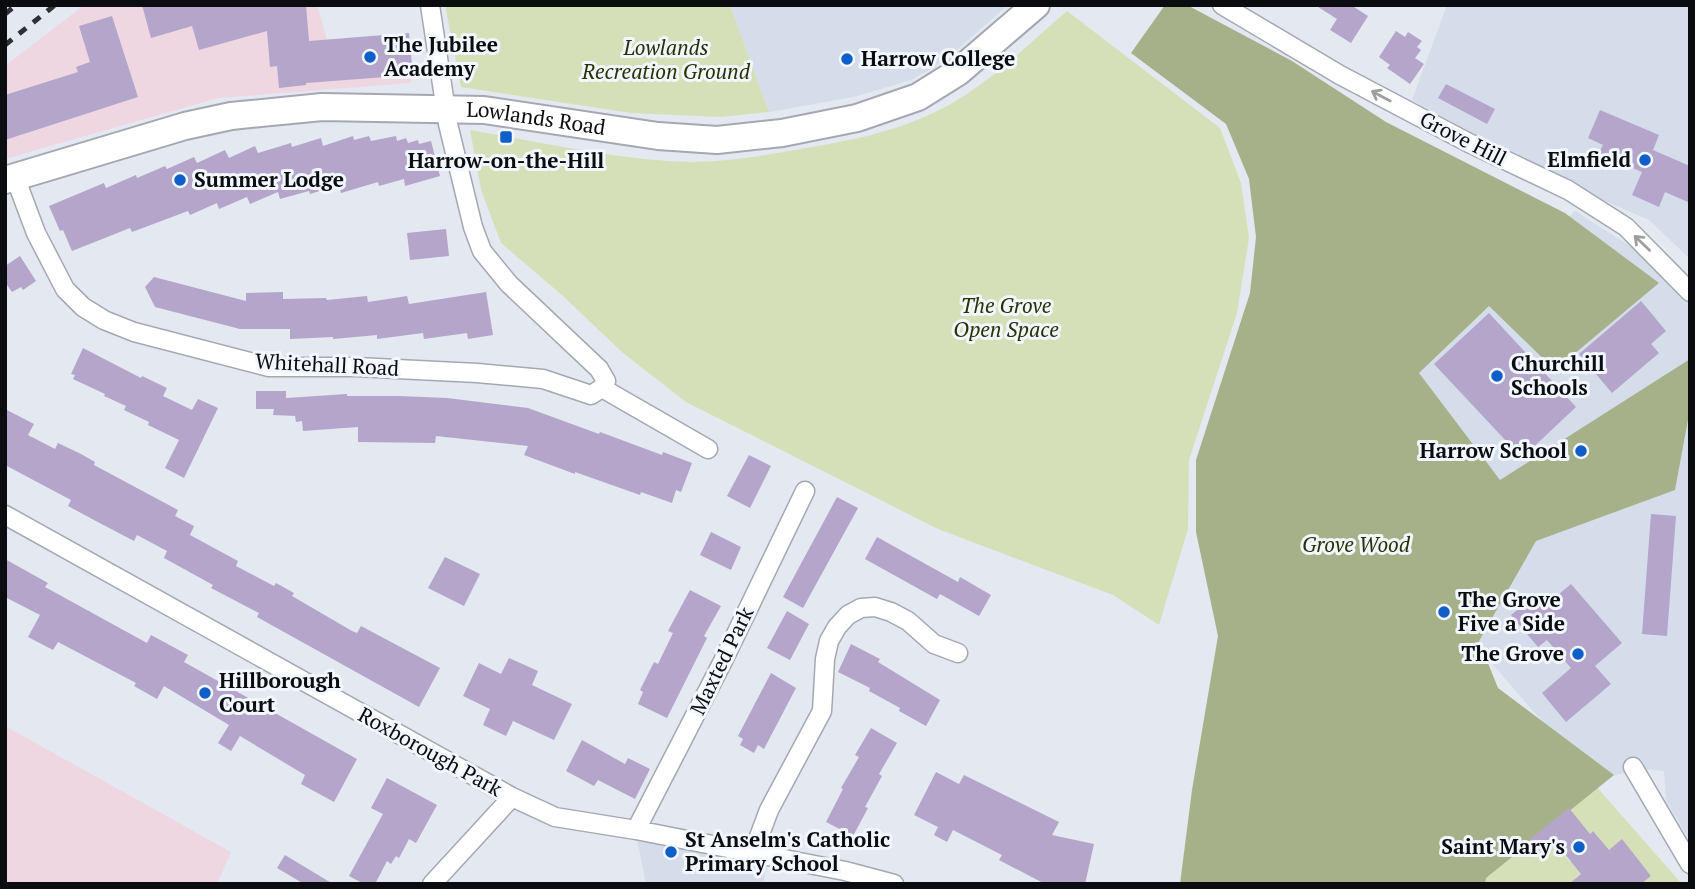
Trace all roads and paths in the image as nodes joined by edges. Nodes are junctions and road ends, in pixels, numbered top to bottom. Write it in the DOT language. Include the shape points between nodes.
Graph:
graph roads {
  1 [pos="430,5"];
  2 [pos="1036,5"];
  3 [pos="1222,5"];
  4 [pos="446,110"];
  5 [pos="10,179"];
  6 [pos="1690,292"];
  7 [pos="602,388"];
  8 [pos="708,449"];
  9 [pos="805,491"];
  10 [pos="5,515"];
  11 [pos="958,653"];
  12 [pos="1633,767"];
  13 [pos="512,797"];
  14 [pos="636,830"];
  15 [pos="753,853"];
  16 [pos="1690,864"];
  17 [pos="432,884"];
  18 [pos="894,884"];
  1 -- 4 [label="street"];
  2 -- 4 [label="main road, Lowlands Road" via="958,72 918,97 856,118 782,133 717,140 670,137 484,110"];
  6 -- 3 [label="street, Grove Hill, one-way" via="1626,227 1568,190 1339,75"];
  4 -- 5 [label="main road, Lowlands Road" via="322,107 231,116 155,134"];
  4 -- 7 [label="street" via="482,251 509,284 599,369 606,381"];
  5 -- 7 [label="street, Whitehall Road" via="65,289 83,307 134,332 268,366 490,374 542,379 592,395"];
  7 -- 8 [label="street"];
  9 -- 14 [label="street, Maxted Park"];
  10 -- 13 [label="street, Roxborough Park"];
  11 -- 15 [label="street" via="934,645 891,612 875,607 848,615 836,627 825,659 822,711 769,810"];
  12 -- 16 [label="street"];
  13 -- 14 [label="street, Roxborough Park" via="555,817"];
  13 -- 17 [label="street"];
  14 -- 15 [label="street, Roxborough Park"];
  15 -- 18 [label="street, Roxborough Park"];
}
